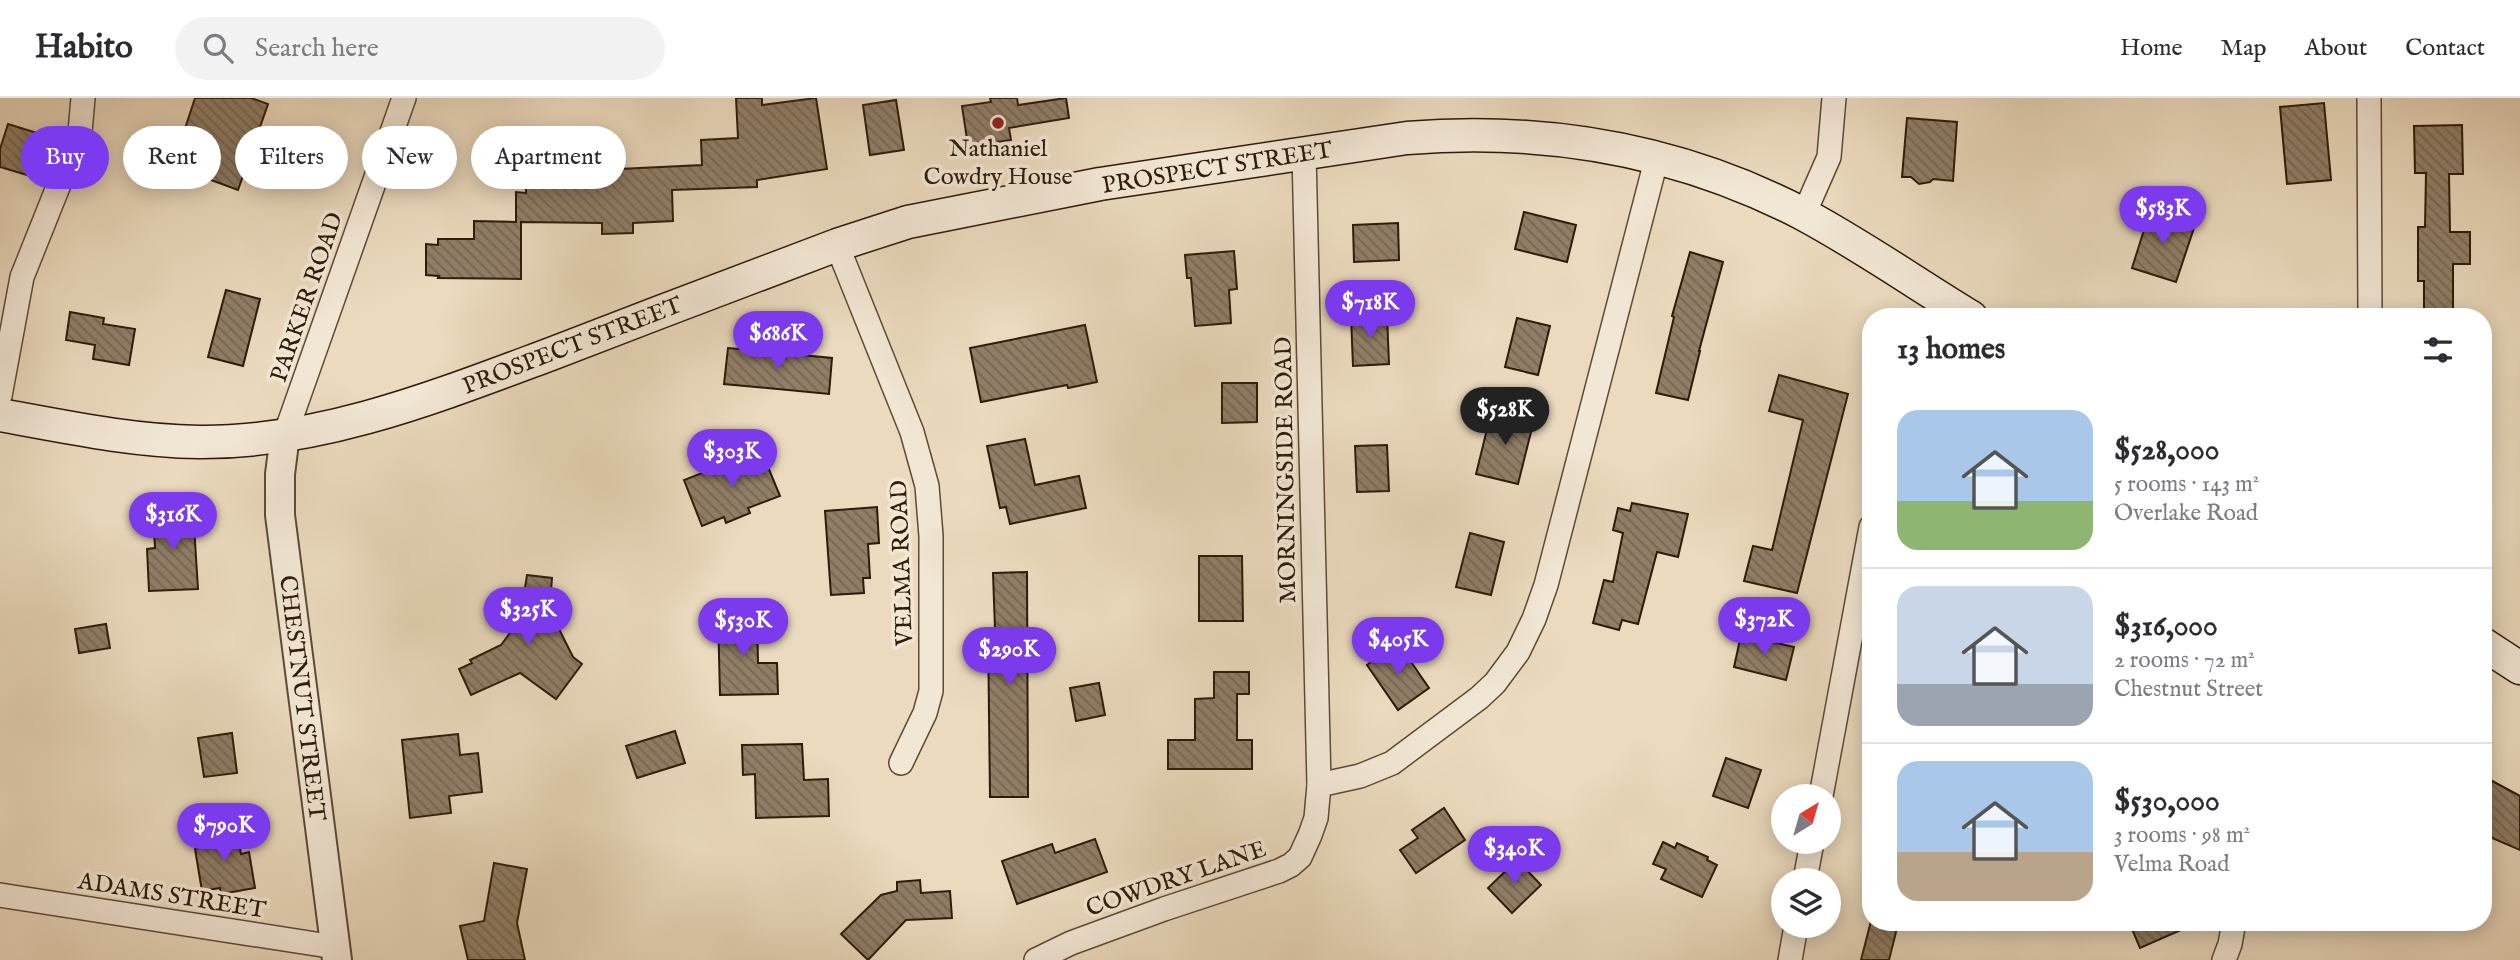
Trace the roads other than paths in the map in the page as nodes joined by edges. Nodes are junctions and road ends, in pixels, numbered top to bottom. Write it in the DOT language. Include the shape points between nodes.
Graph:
graph roads {
  1 [pos="83,98"];
  2 [pos="404,98"];
  3 [pos="1834,98"];
  4 [pos="2369,98"];
  5 [pos="1304,153"];
  6 [pos="1657,157"];
  7 [pos="1804,215"];
  8 [pos="837,245"];
  9 [pos="1945,308"];
  10 [pos="2370,308"];
  11 [pos="0,396"];
  12 [pos="0,415"];
  13 [pos="285,435"];
  14 [pos="1862,587"];
  15 [pos="2492,650"];
  16 [pos="2520,668"];
  17 [pos="901,763"];
  18 [pos="1823,784"];
  19 [pos="1319,785"];
  20 [pos="0,895"];
  21 [pos="2232,931"];
  22 [pos="1794,938"];
  23 [pos="336,954"];
  24 [pos="1036,960"];
  25 [pos="1790,960"];
  26 [pos="2224,960"];
  1 -- 11 [label="street" via="79,132 22,277"];
  2 -- 13 [label="street, PARKER ROAD"];
  3 -- 7 [label="street" via="1829,157"];
  4 -- 10 [label="street"];
  5 -- 6 [label="main road, PROSPECT STREET" via="1407,138 1501,135 1578,142"];
  5 -- 8 [label="main road, PROSPECT STREET" via="981,206 908,222"];
  5 -- 19 [label="street, MORNINGSIDE ROAD"];
  6 -- 7 [label="main road, PROSPECT STREET" via="1743,186"];
  6 -- 19 [label="street" via="1546,585 1527,636 1495,683 1407,753 1360,776"];
  7 -- 9 [label="main road, PROSPECT STREET"];
  8 -- 13 [label="main road, PROSPECT STREET" via="399,409"];
  8 -- 17 [label="street, VELMA ROAD" via="912,432 927,486 930,691 925,713"];
  12 -- 13 [label="main road, PROSPECT STREET" via="162,440 200,442"];
  13 -- 23 [label="street, CHESTNUT STREET" via="280,515"];
  14 -- 18 [label="street"];
  15 -- 16 [label="main road"];
  19 -- 24 [label="street, COWDRY LANE" via="1310,835 1300,857 1291,864 1071,943"];
  20 -- 23 [label="street, ADAMS STREET"];
  21 -- 26 [label="street"];
  22 -- 25 [label="street"];
}
